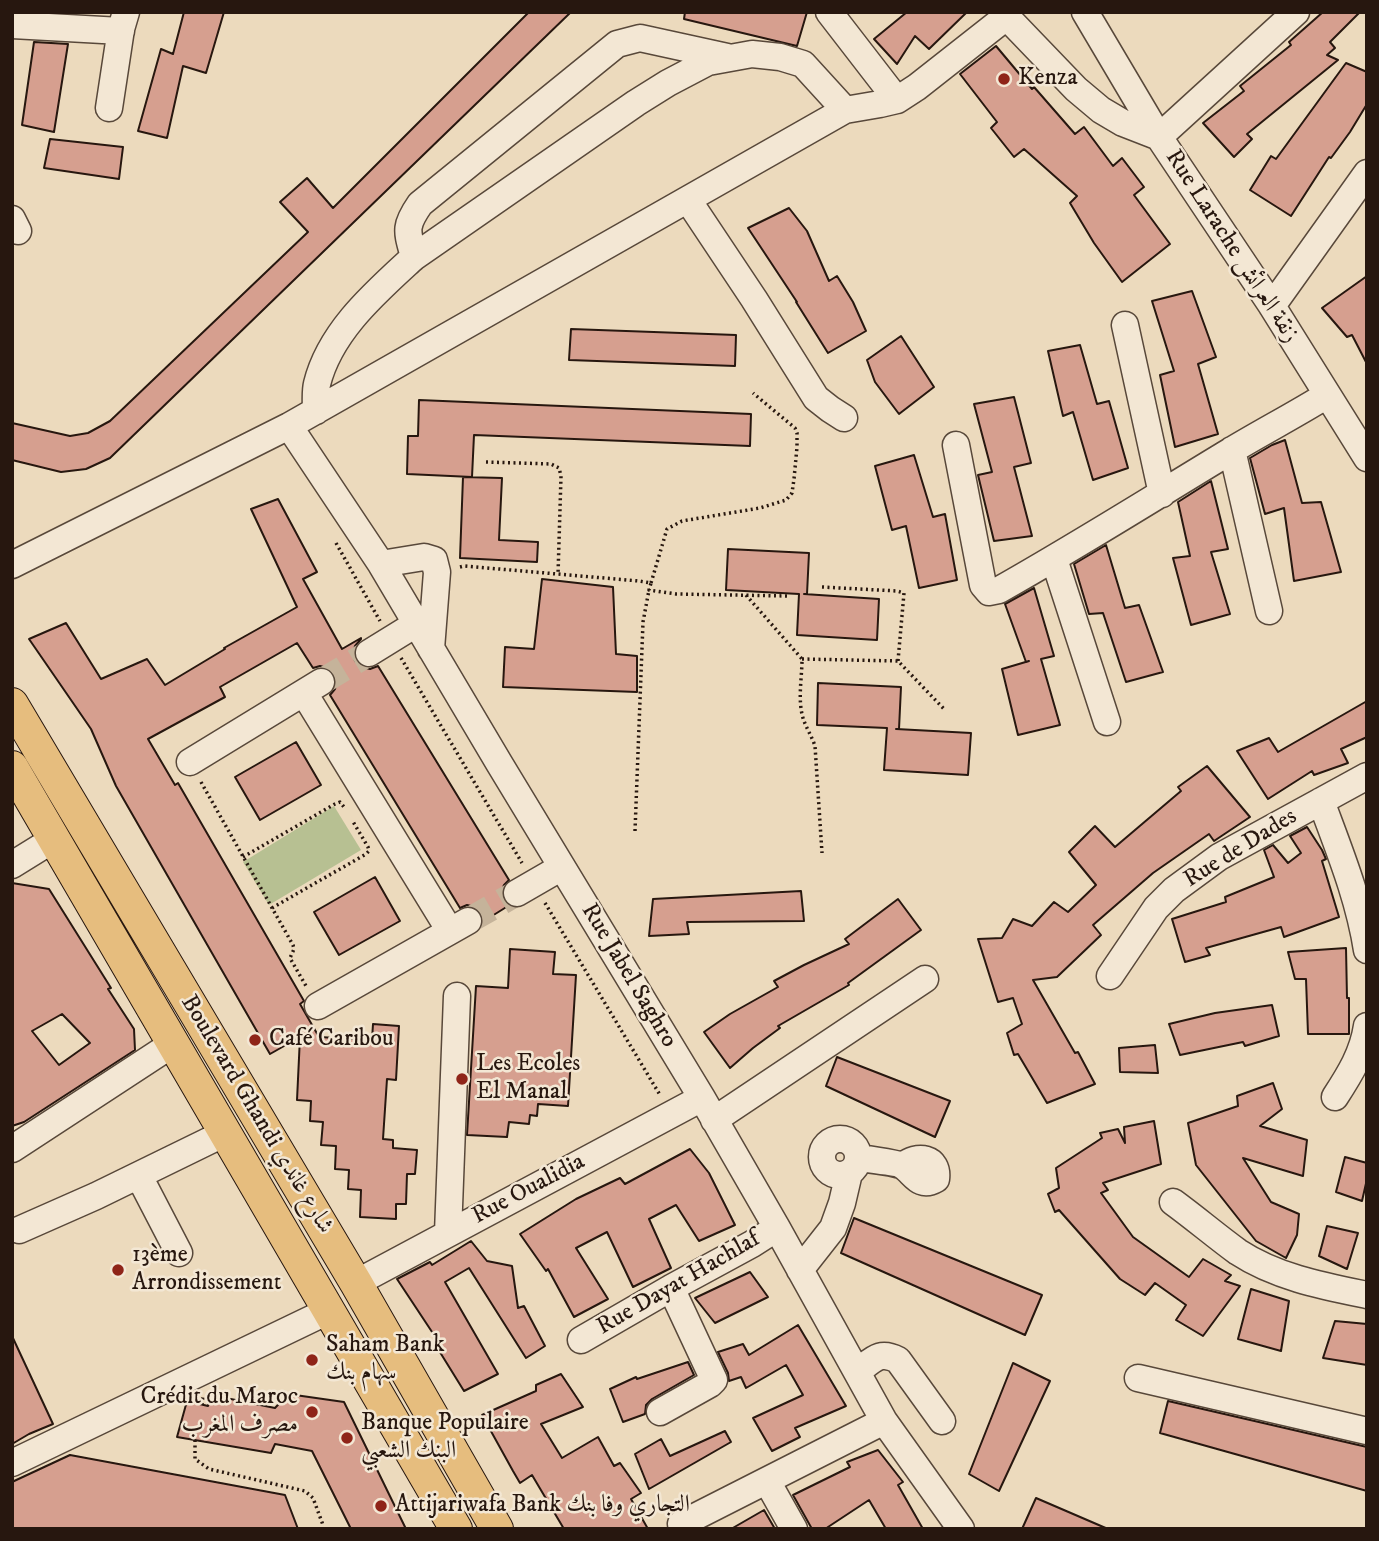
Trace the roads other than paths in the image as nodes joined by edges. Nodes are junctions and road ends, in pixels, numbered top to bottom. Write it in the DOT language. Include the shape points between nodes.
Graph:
graph roads {
  1 [pos="829,12"];
  2 [pos="1084,12"];
  3 [pos="1296,12"];
  4 [pos="1004,14"];
  5 [pos="123,22"];
  6 [pos="12,24"];
  7 [pos="729,58"];
  8 [pos="897,100"];
  9 [pos="109,108"];
  10 [pos="845,110"];
  11 [pos="1159,137"];
  12 [pos="1367,173"];
  13 [pos="688,200"];
  14 [pos="414,257"];
  15 [pos="1272,306"];
  16 [pos="1125,325"];
  17 [pos="1327,396"];
  18 [pos="316,411"];
  19 [pos="844,418"];
  20 [pos="289,426"];
  21 [pos="956,445"];
  22 [pos="1232,450"];
  23 [pos="1367,458"];
  24 [pos="1162,494"];
  25 [pos="1054,558"];
  26 [pos="381,564"];
  27 [pos="12,565"];
  28 [pos="1269,611"];
  29 [pos="416,624"];
  30 [pos="380,646"];
  31 [pos="431,649"];
  32 [pos="12,704"];
  33 [pos="1107,722"];
  34 [pos="190,762"];
  35 [pos="12,767"];
  36 [pos="1367,776"];
  37 [pos="1321,801"];
  38 [pos="54,839"];
  39 [pos="12,865"];
  40 [pos="562,867"];
  41 [pos="525,888"];
  42 [pos="1367,950"];
  43 [pos="1110,976"];
  44 [pos="925,979"];
  45 [pos="457,996"];
  46 [pos="317,1006"];
  47 [pos="1367,1026"];
  48 [pos="174,1043"];
  49 [pos="1335,1097"];
  50 [pos="708,1109"];
  51 [pos="225,1133"];
  52 [pos="12,1149"];
  53 [pos="903,1166"];
  54 [pos="139,1176"];
  55 [pos="1173,1202"];
  56 [pos="777,1227"];
  57 [pos="19,1230"];
  58 [pos="447,1233"];
  59 [pos="178,1253"];
  60 [pos="796,1263"];
  61 [pos="356,1283"];
  62 [pos="671,1288"];
  63 [pos="1367,1295"];
  64 [pos="328,1311"];
  65 [pos="581,1340"];
  66 [pos="857,1371"];
  67 [pos="1138,1378"];
  68 [pos="660,1412"];
  69 [pos="884,1421"];
  70 [pos="942,1421"];
  71 [pos="1367,1431"];
  72 [pos="12,1463"];
  73 [pos="767,1481"];
  74 [pos="681,1524"];
  75 [pos="456,1529"];
  76 [pos="497,1529"];
  77 [pos="794,1529"];
  78 [pos="961,1529"];
  1 -- 8 [label="street"];
  2 -- 11 [label="street"];
  3 -- 11 [label="street"];
  4 -- 8 [label="street"];
  4 -- 11 [label="street, Rue Larache زنقة العرائش" via="1101,110"];
  5 -- 6 [label="street"];
  5 -- 9 [label="street"];
  7 -- 10 [label="street" via="752,54 803,64"];
  7 -- 14 [label="street" via="708,62 636,103"];
  7 -- 14 [label="street" via="640,38 617,44 420,204 407,231"];
  8 -- 10 [label="street"];
  10 -- 13 [label="street"];
  11 -- 15 [label="street, Rue Larache زنقة العرائش"];
  12 -- 15 [label="street"];
  13 -- 18 [label="street"];
  13 -- 19 [label="street" via="816,398"];
  14 -- 18 [label="street" via="353,317 336,341 316,385"];
  15 -- 17 [label="street, Rue Larache زنقة العرائش"];
  16 -- 24 [label="street"];
  17 -- 22 [label="street"];
  17 -- 23 [label="street, Rue Larache زنقة العرائش"];
  18 -- 20 [label="street"];
  20 -- 26 [label="street, Rue Jabel Saghro"];
  20 -- 27 [label="street"];
  21 -- 25 [label="street" via="983,585 989,592"];
  22 -- 24 [label="street"];
  22 -- 28 [label="street"];
  24 -- 25 [label="street"];
  25 -- 33 [label="street"];
  26 -- 29 [label="street, Rue Jabel Saghro"];
  26 -- 31 [label="street" via="424,557 434,560"];
  29 -- 30 [label="street"];
  29 -- 31 [label="street, Rue Jabel Saghro"];
  31 -- 40 [label="street, Rue Jabel Saghro"];
  32 -- 61 [label="main road, Boulevard Ghandi شارع غاندي"];
  34 -- 46 [label="street" via="313,687 459,926"];
  35 -- 38 [label="main road, Boulevard Ghandi شارع غاندي"];
  36 -- 37 [label="street, Rue de Dades"];
  37 -- 42 [label="street" via="1353,887"];
  37 -- 43 [label="street, Rue de Dades" via="1219,858 1174,890 1156,908"];
  38 -- 39 [label="street"];
  38 -- 48 [label="main road, Boulevard Ghandi شارع غاندي"];
  40 -- 41 [label="street"];
  40 -- 50 [label="street, Rue Jabel Saghro"];
  44 -- 50 [label="street, Rue Oualidia"];
  45 -- 58 [label="street"];
  47 -- 49 [label="street" via="1353,1069"];
  48 -- 51 [label="main road, Boulevard Ghandi شارع غاندي"];
  48 -- 52 [label="street"];
  50 -- 56 [label="street, Rue Jabel Saghro"];
  50 -- 58 [label="street, Rue Oualidia" via="671,1114"];
  51 -- 54 [label="street"];
  51 -- 64 [label="main road, Boulevard Ghandi شارع غاندي"];
  53 -- 60 [label="street" via="845,1167 824,1198 818,1222"];
  54 -- 57 [label="street"];
  54 -- 59 [label="street"];
  55 -- 63 [label="street" via="1264,1266 1317,1285"];
  56 -- 60 [label="street, Rue Jabel Saghro"];
  56 -- 62 [label="street, Rue Dayat Hachlaf"];
  58 -- 61 [label="street, Rue Oualidia"];
  60 -- 66 [label="street, Rue Jabel Saghro"];
  61 -- 76 [label="main road, Boulevard Ghandi شارع غاندي"];
  62 -- 65 [label="street, Rue Dayat Hachlaf"];
  62 -- 68 [label="street" via="714,1380"];
  64 -- 72 [label="street"];
  64 -- 75 [label="main road, Boulevard Ghandi شارع غاندي"];
  66 -- 69 [label="street, Rue Jabel Saghro"];
  66 -- 70 [label="street" via="880,1355 898,1360"];
  67 -- 71 [label="street"];
  69 -- 73 [label="street"];
  69 -- 78 [label="street, Rue Jabel Saghro"];
  73 -- 74 [label="street"];
  73 -- 77 [label="street"];
}
